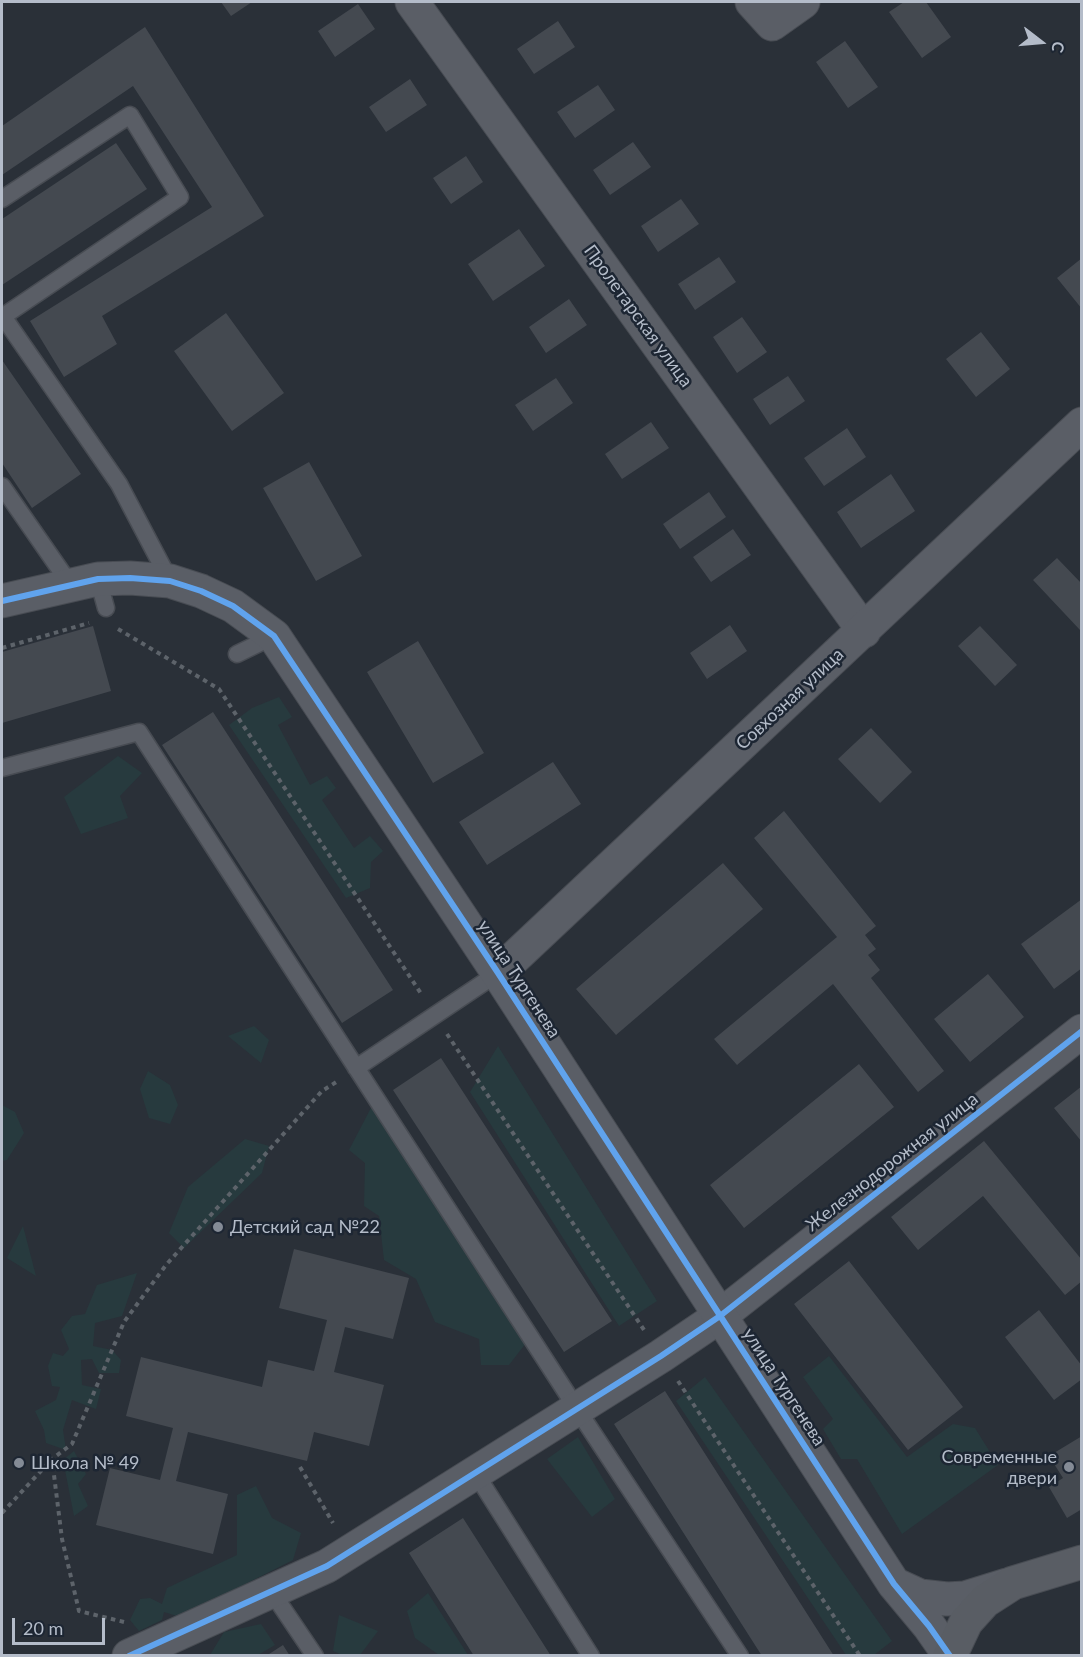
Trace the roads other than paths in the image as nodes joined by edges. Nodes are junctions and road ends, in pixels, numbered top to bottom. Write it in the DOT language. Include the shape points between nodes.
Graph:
graph roads {
  1 [pos="752,2"];
  2 [pos="803,2"];
  3 [pos="417,3"];
  4 [pos="2,199"];
  5 [pos="2,316"];
  6 [pos="1082,424"];
  7 [pos="2,486"];
  8 [pos="170,581"];
  9 [pos="2,601"];
  10 [pos="97,603"];
  11 [pos="864,630"];
  12 [pos="273,636"];
  13 [pos="237,654"];
  14 [pos="2,768"];
  15 [pos="498,973"];
  16 [pos="1082,1031"];
  17 [pos="356,1068"];
  18 [pos="720,1316"];
  19 [pos="577,1409"];
  20 [pos="476,1474"];
  21 [pos="1082,1562"];
  22 [pos="1013,1583"];
  23 [pos="894,1584"];
  24 [pos="272,1591"];
  25 [pos="129,1656"];
  26 [pos="315,1656"];
  27 [pos="591,1656"];
  28 [pos="740,1656"];
  29 [pos="950,1656"];
  1 -- 2 [label="street" via="772,24"];
  3 -- 11 [label="street, Пролетарская улица"];
  4 -- 5 [label="lane" via="130,115 180,197"];
  5 -- 8 [label="lane" via="118,484"];
  6 -- 11 [label="street, Совхозная улица"];
  7 -- 10 [label="lane"];
  8 -- 10 [label="street, улица Тургенева" via="130,578"];
  8 -- 12 [label="street, улица Тургенева" via="233,606"];
  9 -- 10 [label="street, улица Тургенева"];
  11 -- 15 [label="street, Совхозная улица"];
  12 -- 13 [label="lane"];
  12 -- 15 [label="street, улица Тургенева"];
  14 -- 17 [label="lane" via="139,732"];
  15 -- 17 [label="lane"];
  15 -- 18 [label="street, улица Тургенева"];
  16 -- 18 [label="street, Железнодорожная улица"];
  17 -- 19 [label="lane"];
  18 -- 19 [label="street, Железнодорожная улица"];
  18 -- 23 [label="street, улица Тургенева"];
  19 -- 20 [label="street, Железнодорожная улица"];
  19 -- 28 [label="lane"];
  20 -- 24 [label="street, Железнодорожная улица" via="327,1566"];
  20 -- 27 [label="lane"];
  21 -- 22 [label="main road"];
  22 -- 23 [label="street" via="965,1598 947,1599 920,1596"];
  22 -- 29 [label="main road" via="986,1601 966,1622"];
  23 -- 29 [label="street, улица Тургенева"];
  24 -- 25 [label="street, Железнодорожная улица"];
  24 -- 26 [label="lane"];
}
